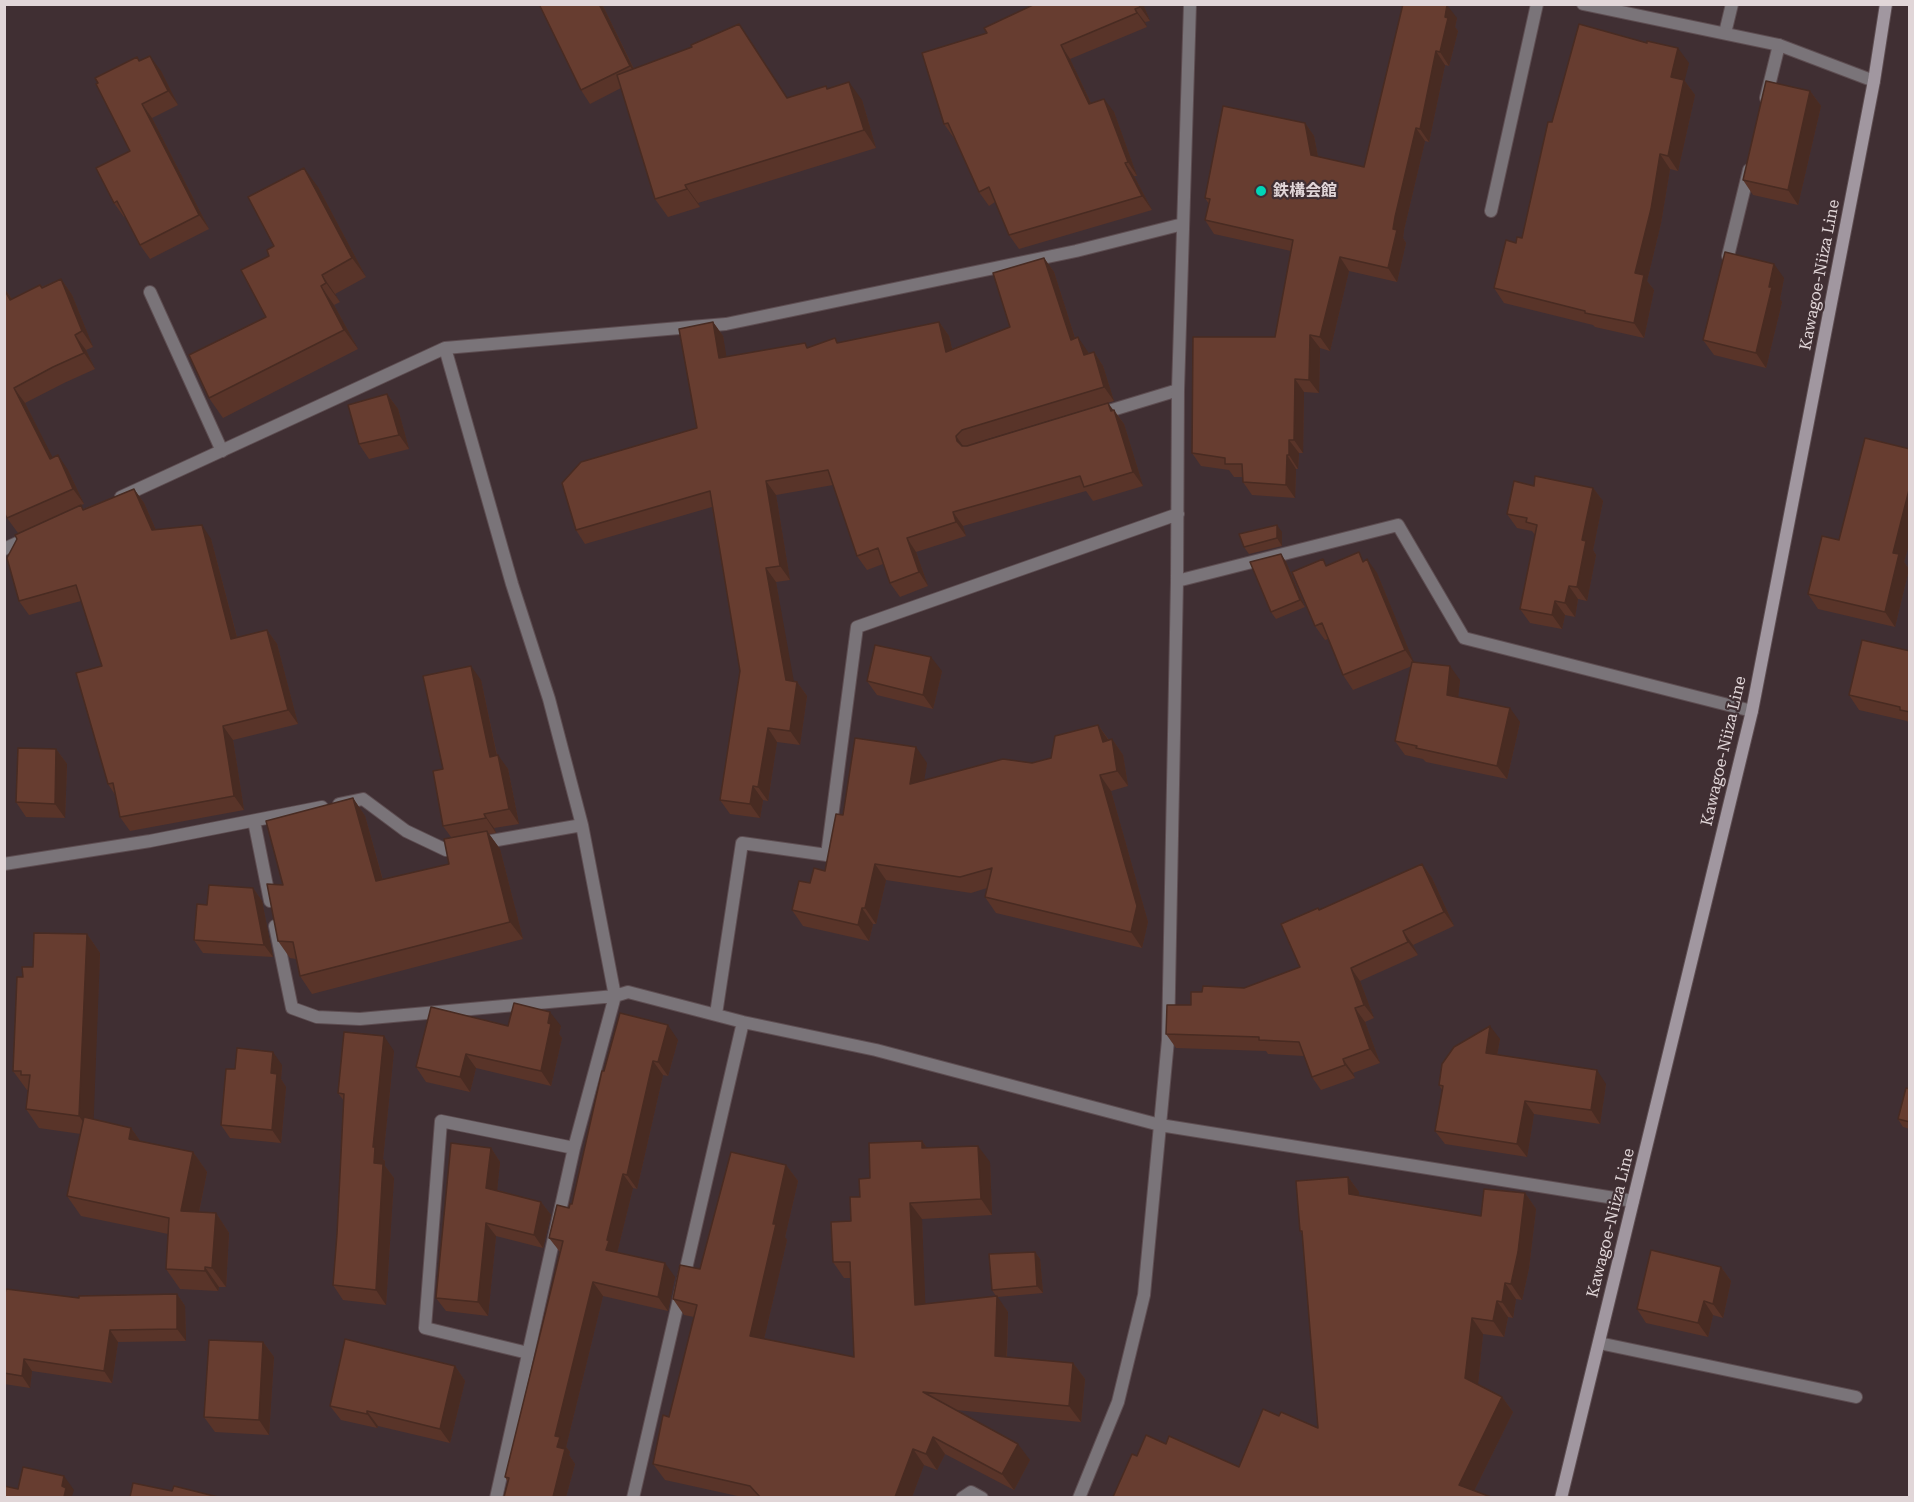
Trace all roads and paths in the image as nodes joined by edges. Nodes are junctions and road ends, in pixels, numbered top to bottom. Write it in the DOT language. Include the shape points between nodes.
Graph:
graph roads {
  1 [pos="1190,4"];
  2 [pos="1537,4"];
  3 [pos="1583,4"];
  4 [pos="1732,4"];
  5 [pos="1886,4"];
  6 [pos="1725,33"];
  7 [pos="1779,45"];
  8 [pos="1874,81"];
  9 [pos="1763,112"];
  10 [pos="1752,156"];
  11 [pos="1491,211"];
  12 [pos="1183,224"];
  13 [pos="1728,256"];
  14 [pos="150,292"];
  15 [pos="445,348"];
  16 [pos="1178,390"];
  17 [pos="1092,416"];
  18 [pos="222,451"];
  19 [pos="113,500"];
  20 [pos="1178,514"];
  21 [pos="37,534"];
  22 [pos="4,549"];
  23 [pos="1177,581"];
  24 [pos="1752,711"];
  25 [pos="254,821"];
  26 [pos="582,825"];
  27 [pos="4,864"];
  28 [pos="615,996"];
  29 [pos="716,1014"];
  30 [pos="744,1022"];
  31 [pos="1160,1125"];
  32 [pos="574,1148"];
  33 [pos="1633,1202"];
  34 [pos="1599,1343"];
  35 [pos="528,1353"];
  36 [pos="1856,1397"];
  37 [pos="496,1497"];
  38 [pos="633,1497"];
  39 [pos="962,1497"];
  40 [pos="982,1497"];
  41 [pos="1078,1497"];
  42 [pos="1562,1497"];
  1 -- 12 [label="street"];
  2 -- 11 [label="street"];
  3 -- 6 [label="street"];
  4 -- 6 [label="street"];
  5 -- 8 [label="main road, Kawagoe-Niiza Line"];
  6 -- 7 [label="street"];
  7 -- 8 [label="street"];
  7 -- 9 [label="street"];
  8 -- 24 [label="main road, Kawagoe-Niiza Line"];
  10 -- 13 [label="street"];
  12 -- 15 [label="street" via="726,324"];
  12 -- 16 [label="street"];
  14 -- 18 [label="street"];
  15 -- 18 [label="street"];
  15 -- 26 [label="street" via="549,699"];
  16 -- 17 [label="street"];
  16 -- 20 [label="street"];
  18 -- 19 [label="street"];
  20 -- 23 [label="street"];
  20 -- 29 [label="street" via="857,627 827,855 742,843"];
  21 -- 22 [label="street"];
  23 -- 24 [label="street" via="1398,525 1464,638"];
  23 -- 31 [label="street" via="1168,1040"];
  24 -- 33 [label="main road, Kawagoe-Niiza Line"];
  25 -- 26 [label="street" via="363,800 406,831 446,850"];
  25 -- 27 [label="street"];
  25 -- 28 [label="street" via="292,1008 317,1017 360,1019"];
  26 -- 28 [label="street"];
  28 -- 29 [label="street" via="628,992"];
  28 -- 32 [label="street"];
  29 -- 30 [label="street"];
  30 -- 31 [label="street" via="876,1050"];
  30 -- 38 [label="street"];
  31 -- 33 [label="street"];
  31 -- 41 [label="street" via="1144,1295 1118,1402"];
  32 -- 35 [label="street"];
  32 -- 35 [label="street" via="441,1122 425,1328"];
  33 -- 34 [label="main road, Kawagoe-Niiza Line"];
  34 -- 36 [label="street"];
  34 -- 42 [label="main road, Kawagoe-Niiza Line"];
  35 -- 37 [label="street"];
  39 -- 40 [label="street" via="971,1492"];
}
